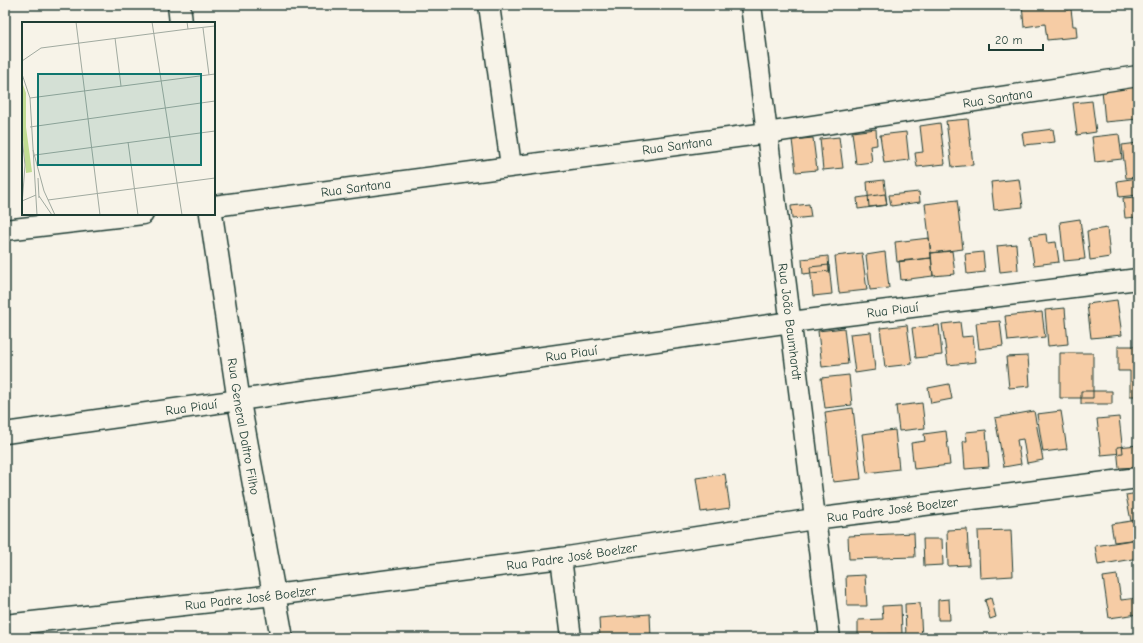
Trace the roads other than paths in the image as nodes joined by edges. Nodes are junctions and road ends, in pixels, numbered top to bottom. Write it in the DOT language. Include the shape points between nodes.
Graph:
graph roads {
  1 [pos="178,5"];
  2 [pos="489,5"];
  3 [pos="751,5"];
  4 [pos="181,22"];
  5 [pos="1138,76"];
  6 [pos="767,133"];
  7 [pos="511,166"];
  8 [pos="215,206"];
  9 [pos="134,215"];
  10 [pos="210,215"];
  11 [pos="5,230"];
  12 [pos="1138,279"];
  13 [pos="791,322"];
  14 [pos="239,402"];
  15 [pos="5,433"];
  16 [pos="1138,478"];
  17 [pos="814,519"];
  18 [pos="561,558"];
  19 [pos="274,595"];
  20 [pos="5,625"];
  21 [pos="282,638"];
  22 [pos="571,638"];
  23 [pos="830,638"];
  1 -- 4 [label="street"];
  2 -- 7 [label="street"];
  3 -- 6 [label="street, Rua João Baumhardt"];
  5 -- 6 [label="street, Rua Santana"];
  6 -- 7 [label="street, Rua Santana"];
  6 -- 13 [label="street, Rua João Baumhardt"];
  7 -- 8 [label="street, Rua Santana"];
  9 -- 11 [label="street"];
  10 -- 14 [label="street, Rua General Daltro Filho"];
  12 -- 13 [label="street, Rua Piauí"];
  13 -- 14 [label="street, Rua Piauí"];
  13 -- 17 [label="street, Rua João Baumhardt"];
  14 -- 15 [label="street, Rua Piauí"];
  14 -- 19 [label="street, Rua General Daltro Filho"];
  16 -- 17 [label="street, Rua Padre José Boelzer"];
  17 -- 18 [label="street, Rua Padre José Boelzer"];
  17 -- 23 [label="street, Rua João Baumhardt"];
  18 -- 19 [label="street, Rua Padre José Boelzer"];
  18 -- 22 [label="street"];
  19 -- 20 [label="street, Rua Padre José Boelzer"];
  19 -- 21 [label="street, Rua General Daltro Filho"];
}
